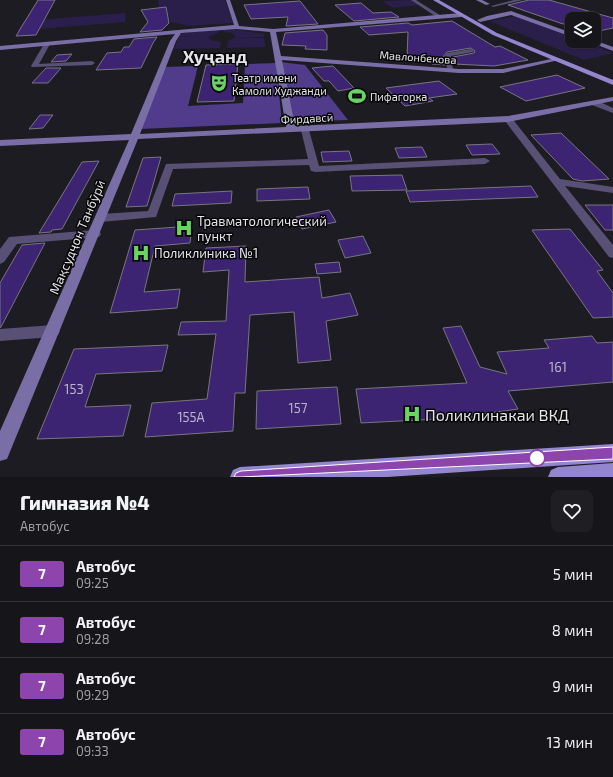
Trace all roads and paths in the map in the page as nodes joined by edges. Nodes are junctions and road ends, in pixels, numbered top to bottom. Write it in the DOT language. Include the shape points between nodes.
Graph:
graph roads {
  1 [pos="228,0"];
  2 [pos="361,0"];
  3 [pos="366,0"];
  4 [pos="413,0"];
  5 [pos="435,0"];
  6 [pos="444,0"];
  7 [pos="478,0"];
  8 [pos="521,0"];
  9 [pos="490,5"];
  10 [pos="511,13"];
  11 [pos="461,15"];
  12 [pos="440,17"];
  13 [pos="480,20"];
  14 [pos="237,27"];
  15 [pos="273,31"];
  16 [pos="565,32"];
  17 [pos="178,33"];
  18 [pos="47,44"];
  19 [pos="601,45"];
  20 [pos="0,48"];
  21 [pos="613,49"];
  22 [pos="471,51"];
  23 [pos="279,58"];
  24 [pos="556,60"];
  25 [pos="92,63"];
  26 [pos="450,70"];
  27 [pos="610,75"];
  28 [pos="596,77"];
  29 [pos="613,83"];
  30 [pos="613,99"];
  31 [pos="595,103"];
  32 [pos="613,111"];
  33 [pos="508,119"];
  34 [pos="291,130"];
  35 [pos="305,130"];
  36 [pos="133,138"];
  37 [pos="0,143"];
  38 [pos="485,161"];
  39 [pos="314,162"];
  40 [pos="556,181"];
  41 [pos="612,190"];
  42 [pos="101,218"];
  43 [pos="95,234"];
  44 [pos="2,254"];
  45 [pos="613,254"];
  46 [pos="53,331"];
  47 [pos="0,335"];
  48 [pos="0,452"];
  49 [pos="613,452"];
  50 [pos="613,473"];
  51 [pos="240,477"];
  52 [pos="558,477"];
  1 -- 14 [label="street"];
  2 -- 3 [label="street"];
  4 -- 12 [label="street"];
  5 -- 11 [label="main road"];
  6 -- 13 [label="main road"];
  7 -- 9 [label="street"];
  8 -- 9 [label="street"];
  9 -- 10 [label="street"];
  10 -- 13 [label="street"];
  10 -- 16 [label="street"];
  11 -- 12 [label="street"];
  11 -- 24 [label="main road" via="495,34"];
  12 -- 15 [label="street"];
  13 -- 27 [label="main road"];
  14 -- 15 [label="street"];
  14 -- 17 [label="street"];
  15 -- 23 [label="street"];
  17 -- 18 [label="street"];
  17 -- 36 [label="street, Мақсудҷон Танбӯрӣ"];
  18 -- 20 [label="street"];
  18 -- 25 [label="street" via="34,66"];
  19 -- 21 [label="street"];
  22 -- 26 [label="street" via="449,54"];
  23 -- 26 [label="street, Мавлонбекова"];
  23 -- 34 [label="street"];
  24 -- 26 [label="street, Мавлонбекова" via="503,71"];
  24 -- 28 [label="main road"];
  27 -- 28 [label="main road"];
  28 -- 29 [label="main road"];
  30 -- 31 [label="street, Фирдавсӣ"];
  31 -- 32 [label="street"];
  31 -- 33 [label="street, Фирдавсӣ"];
  33 -- 35 [label="street, Фирдавсӣ"];
  33 -- 40 [label="street"];
  34 -- 35 [label="street, Фирдавсӣ"];
  34 -- 36 [label="street, Фирдавсӣ"];
  35 -- 39 [label="street"];
  36 -- 37 [label="street, Фирдавсӣ"];
  36 -- 42 [label="street, Мақсудҷон Танбӯрӣ"];
  38 -- 39 [label="street" via="315,169"];
  39 -- 42 [label="street" via="169,166 152,214"];
  40 -- 41 [label="street"];
  40 -- 45 [label="street"];
  42 -- 43 [label="street, Мақсудҷон Танбӯрӣ"];
  43 -- 44 [label="street" via="13,240"];
  43 -- 46 [label="street, Мақсудҷон Танбӯрӣ"];
  46 -- 47 [label="street"];
  46 -- 48 [label="street, Мақсудҷон Танбӯрӣ"];
  49 -- 51 [label="main road"];
  50 -- 52 [label="main road"];
}
